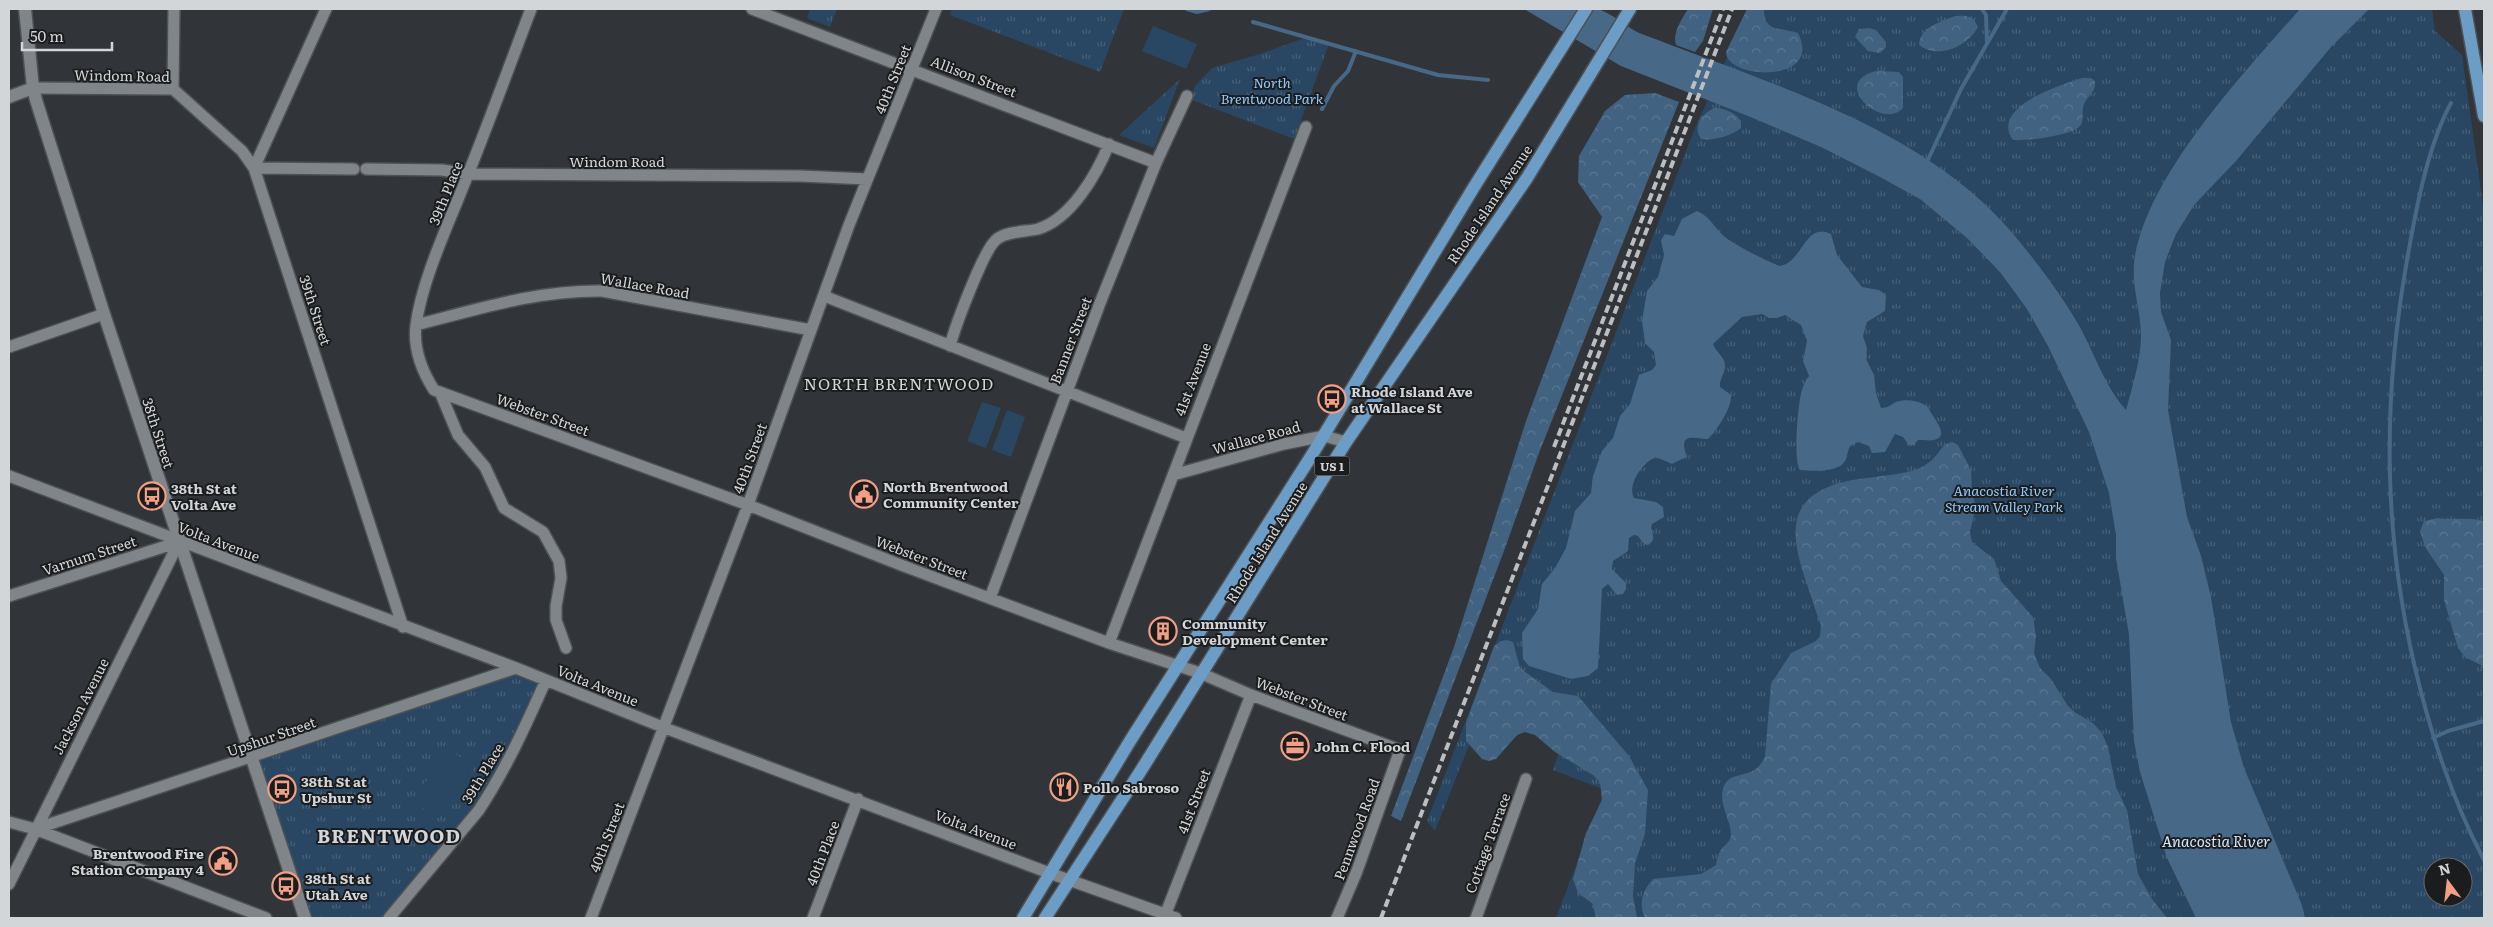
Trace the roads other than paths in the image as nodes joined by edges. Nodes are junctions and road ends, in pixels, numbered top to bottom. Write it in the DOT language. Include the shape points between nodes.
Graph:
graph roads {
  1 [pos="25,9"];
  2 [pos="174,9"];
  3 [pos="326,9"];
  4 [pos="531,9"];
  5 [pos="752,9"];
  6 [pos="936,9"];
  7 [pos="1586,9"];
  8 [pos="1630,9"];
  9 [pos="2465,9"];
  10 [pos="912,69"];
  11 [pos="33,88"];
  12 [pos="173,89"];
  13 [pos="2482,91"];
  14 [pos="9,96"];
  15 [pos="1187,96"];
  16 [pos="2484,116"];
  17 [pos="1306,127"];
  18 [pos="1109,144"];
  19 [pos="1156,162"];
  20 [pos="254,168"];
  21 [pos="354,169"];
  22 [pos="366,169"];
  23 [pos="468,174"];
  24 [pos="867,179"];
  25 [pos="824,296"];
  26 [pos="104,314"];
  27 [pos="416,326"];
  28 [pos="811,330"];
  29 [pos="950,346"];
  30 [pos="9,347"];
  31 [pos="437,391"];
  32 [pos="1066,391"];
  33 [pos="1324,436"];
  34 [pos="1186,438"];
  35 [pos="1346,442"];
  36 [pos="1173,475"];
  37 [pos="9,476"];
  38 [pos="748,505"];
  39 [pos="179,542"];
  40 [pos="9,596"];
  41 [pos="990,598"];
  42 [pos="403,627"];
  43 [pos="1109,643"];
  44 [pos="566,648"];
  45 [pos="516,668"];
  46 [pos="1178,668"];
  47 [pos="1200,674"];
  48 [pos="546,680"];
  49 [pos="1251,695"];
  50 [pos="665,728"];
  51 [pos="1400,750"];
  52 [pos="253,758"];
  53 [pos="1526,778"];
  54 [pos="858,799"];
  55 [pos="9,822"];
  56 [pos="35,829"];
  57 [pos="1052,874"];
  58 [pos="1070,879"];
  59 [pos="9,884"];
  60 [pos="246,915"];
  61 [pos="1168,917"];
  62 [pos="266,918"];
  63 [pos="305,918"];
  64 [pos="389,918"];
  65 [pos="591,918"];
  66 [pos="813,918"];
  67 [pos="1023,918"];
  68 [pos="1045,918"];
  69 [pos="1337,918"];
  70 [pos="1476,918"];
  1 -- 11 [label="main road, 38th Street"];
  2 -- 12 [label="street"];
  3 -- 20 [label="street"];
  4 -- 23 [label="street, 39th Place"];
  5 -- 10 [label="street, Allison Street"];
  6 -- 10 [label="street, 40th Street"];
  7 -- 33 [label="main road, Rhode Island Avenue / US 1"];
  8 -- 35 [label="main road, Rhode Island Avenue / US 1" via="1527,178"];
  9 -- 13 [label="main road"];
  10 -- 18 [label="street, Allison Street"];
  10 -- 24 [label="street, 40th Street"];
  11 -- 12 [label="street, Windom Road"];
  11 -- 14 [label="main road, Windom Road"];
  11 -- 26 [label="main road, 38th Street"];
  12 -- 20 [label="street, Windom Road" via="223,132"];
  13 -- 16 [label="main road"];
  15 -- 19 [label="street, Banner Street"];
  17 -- 34 [label="street, 41st Avenue"];
  18 -- 19 [label="street, Allison Street"];
  18 -- 29 [label="street" via="1090,183 1059,218 1038,228 1003,236 988,248"];
  19 -- 32 [label="street, Banner Street"];
  20 -- 21 [label="street"];
  20 -- 42 [label="street, 39th Street"];
  22 -- 23 [label="street, Windom Road" via="442,170"];
  23 -- 24 [label="street, Windom Road"];
  23 -- 27 [label="street, 39th Place" via="428,282"];
  24 -- 25 [label="street, 40th Street"];
  25 -- 28 [label="street, 40th Street"];
  25 -- 29 [label="street"];
  26 -- 30 [label="street"];
  26 -- 39 [label="main road, 38th Street"];
  27 -- 28 [label="street, Wallace Road" via="521,298 602,291"];
  27 -- 31 [label="street, 39th Place" via="422,369"];
  28 -- 38 [label="street, 40th Street"];
  29 -- 32 [label="street"];
  31 -- 38 [label="street, Webster Street"];
  31 -- 44 [label="street, 39th Place" via="458,434 485,467 504,508 544,532 559,561 561,578 556,620"];
  32 -- 34 [label="street"];
  32 -- 41 [label="street, Banner Street"];
  33 -- 35 [label="street, Wallace Road"];
  33 -- 36 [label="street, Wallace Road"];
  33 -- 46 [label="main road, Rhode Island Avenue / US 1"];
  34 -- 36 [label="street, 41st Avenue"];
  35 -- 47 [label="main road, Rhode Island Avenue / US 1"];
  36 -- 43 [label="street, 41st Avenue"];
  37 -- 39 [label="street, Volta Avenue"];
  38 -- 41 [label="street, Webster Street"];
  38 -- 50 [label="street, 40th Street"];
  39 -- 40 [label="street, Varnum Street"];
  39 -- 42 [label="street, Volta Avenue"];
  39 -- 52 [label="main road, 38th Street"];
  39 -- 56 [label="street, Jackson Avenue"];
  41 -- 43 [label="street, Webster Street"];
  42 -- 45 [label="street, Volta Avenue"];
  43 -- 46 [label="street, Webster Street"];
  45 -- 48 [label="street, Volta Avenue"];
  45 -- 52 [label="street, Upshur Street"];
  46 -- 47 [label="street, Webster Street"];
  46 -- 57 [label="main road, Rhode Island Avenue / US 1" via="1130,741"];
  47 -- 49 [label="street, Webster Street"];
  47 -- 58 [label="main road, Rhode Island Avenue / US 1"];
  48 -- 50 [label="street, Volta Avenue"];
  48 -- 64 [label="street, 39th Place" via="479,810"];
  49 -- 51 [label="street, Webster Street"];
  49 -- 61 [label="street, 41st Street"];
  50 -- 54 [label="street, Volta Avenue"];
  50 -- 65 [label="street, 40th Street"];
  51 -- 69 [label="street, Pennwood Road"];
  52 -- 56 [label="street, Upshur Street"];
  52 -- 63 [label="main road, 38th Street"];
  53 -- 70 [label="street, Cottage Terrace"];
  54 -- 57 [label="street, Volta Avenue"];
  54 -- 66 [label="street, 40th Place"];
  55 -- 56 [label="street"];
  56 -- 59 [label="street, Jackson Avenue"];
  56 -- 60 [label="street"];
  57 -- 58 [label="street, Volta Avenue"];
  57 -- 67 [label="main road, Rhode Island Avenue / US 1"];
  58 -- 61 [label="street, Volta Avenue"];
  58 -- 68 [label="main road, Rhode Island Avenue / US 1"];
  60 -- 62 [label="street"];
}
